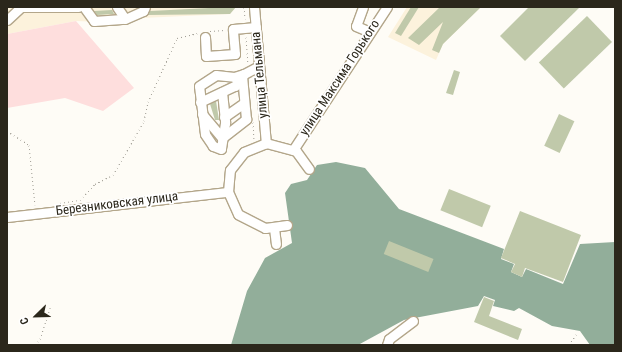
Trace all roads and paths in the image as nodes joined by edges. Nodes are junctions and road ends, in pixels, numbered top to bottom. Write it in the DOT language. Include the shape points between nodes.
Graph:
graph roads {
  1 [pos="78,7"];
  2 [pos="84,7"];
  3 [pos="117,7"];
  4 [pos="145,7"];
  5 [pos="254,7"];
  6 [pos="363,7"];
  7 [pos="387,7"];
  8 [pos="20,8"];
  9 [pos="125,19"];
  10 [pos="7,20"];
  11 [pos="256,27"];
  12 [pos="233,29"];
  13 [pos="370,32"];
  14 [pos="205,38"];
  15 [pos="259,66"];
  16 [pos="243,75"];
  17 [pos="222,92"];
  18 [pos="200,102"];
  19 [pos="244,103"];
  20 [pos="224,117"];
  21 [pos="7,131"];
  22 [pos="222,138"];
  23 [pos="266,143"];
  24 [pos="293,150"];
  25 [pos="310,169"];
  26 [pos="228,192"];
  27 [pos="58,203"];
  28 [pos="35,214"];
  29 [pos="7,217"];
  30 [pos="287,225"];
  31 [pos="274,228"];
  32 [pos="276,244"];
  33 [pos="50,308"];
  34 [pos="413,321"];
  35 [pos="577,333"];
  36 [pos="35,345"];
  37 [pos="387,345"];
  38 [pos="569,345"];
  1 -- 8 [label="street"];
  2 -- 9 [label="street" via="94,21"];
  3 -- 9 [label="street"];
  4 -- 9 [label="street" via="143,12"];
  5 -- 11 [label="street, улица Тельмана"];
  6 -- 13 [label="street" via="356,26"];
  7 -- 13 [label="street, улица Максима Горького"];
  8 -- 10 [label="street"];
  11 -- 12 [label="street"];
  11 -- 15 [label="street, улица Тельмана"];
  12 -- 14 [label="street" via="235,54 206,56"];
  12 -- 27 [label="path" via="177,38 148,102 144,121 113,175 94,184 80,200"];
  13 -- 24 [label="street, улица Максима Горького"];
  15 -- 16 [label="street"];
  15 -- 23 [label="street, улица Тельмана"];
  16 -- 17 [label="street" via="235,86"];
  16 -- 18 [label="street" via="234,77 220,74 202,82 198,86"];
  16 -- 19 [label="street"];
  17 -- 18 [label="street"];
  17 -- 20 [label="street"];
  18 -- 22 [label="street" via="205,134 213,146 221,149"];
  19 -- 20 [label="street"];
  19 -- 22 [label="street" via="246,119"];
  20 -- 22 [label="street"];
  21 -- 28 [label="path" via="29,145"];
  23 -- 24 [label="street"];
  23 -- 26 [label="street" via="254,146 236,160 230,170"];
  24 -- 25 [label="street"];
  26 -- 28 [label="street, Березниковская улица"];
  26 -- 31 [label="street" via="236,212 244,220"];
  28 -- 29 [label="street, Березниковская улица"];
  30 -- 31 [label="street"];
  31 -- 32 [label="street"];
  33 -- 36 [label="path" via="40,339"];
  34 -- 37 [label="street" via="389,339"];
  35 -- 38 [label="path"];
}
